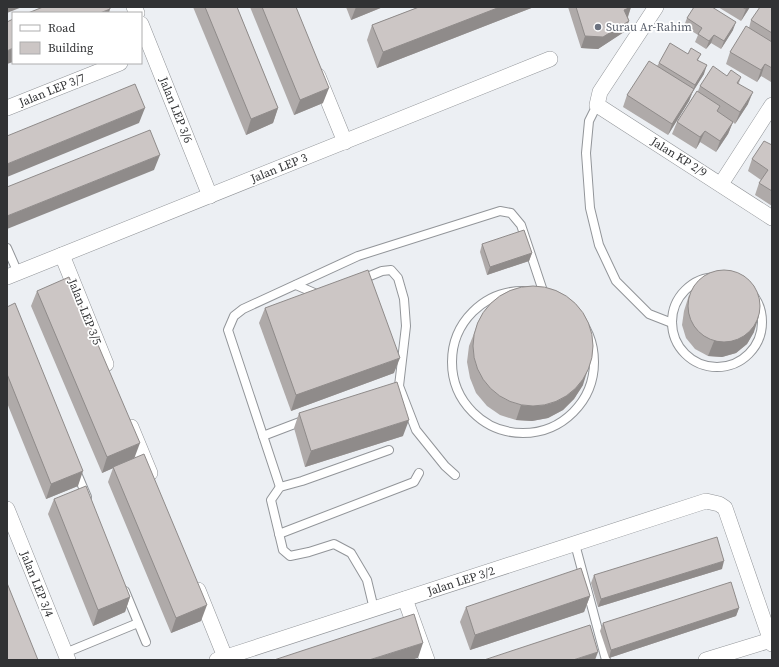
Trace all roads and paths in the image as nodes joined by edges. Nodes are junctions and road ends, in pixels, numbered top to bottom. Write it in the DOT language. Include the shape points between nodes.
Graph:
graph roads {
  1 [pos="656,7"];
  2 [pos="142,30"];
  3 [pos="146,52"];
  4 [pos="550,59"];
  5 [pos="117,64"];
  6 [pos="313,64"];
  7 [pos="598,98"];
  8 [pos="772,105"];
  9 [pos="7,108"];
  10 [pos="345,142"];
  11 [pos="721,184"];
  12 [pos="210,196"];
  13 [pos="772,218"];
  14 [pos="7,248"];
  15 [pos="62,255"];
  16 [pos="12,275"];
  17 [pos="352,283"];
  18 [pos="296,285"];
  19 [pos="325,293"];
  20 [pos="544,294"];
  21 [pos="672,323"];
  22 [pos="112,378"];
  23 [pos="126,414"];
  24 [pos="313,418"];
  25 [pos="263,436"];
  26 [pos="389,450"];
  27 [pos="73,462"];
  28 [pos="419,473"];
  29 [pos="455,475"];
  30 [pos="156,487"];
  31 [pos="280,487"];
  32 [pos="90,506"];
  33 [pos="8,517"];
  34 [pos="279,534"];
  35 [pos="575,544"];
  36 [pos="192,576"];
  37 [pos="123,586"];
  38 [pos="405,599"];
  39 [pos="374,609"];
  40 [pos="138,623"];
  41 [pos="146,642"];
  42 [pos="771,642"];
  43 [pos="66,656"];
  44 [pos="228,658"];
  45 [pos="427,660"];
  46 [pos="606,660"];
  47 [pos="706,660"];
  1 -- 7 [label="street"];
  2 -- 3 [label="street, Jalan LEP 3/6"];
  3 -- 12 [label="street, Jalan LEP 3/6"];
  4 -- 10 [label="street, Jalan LEP 3"];
  5 -- 9 [label="street, Jalan LEP 3/7"];
  6 -- 10 [label="street"];
  7 -- 11 [label="street, Jalan KP 2/9"];
  7 -- 21 [label="lane" via="589,121 586,153 590,208 599,245 616,281 649,314"];
  8 -- 11 [label="street"];
  10 -- 12 [label="street, Jalan LEP 3"];
  11 -- 13 [label="street, Jalan KP 2/9"];
  12 -- 15 [label="street, Jalan LEP 3"];
  14 -- 16 [label="lane"];
  15 -- 16 [label="street, Jalan LEP 3"];
  15 -- 22 [label="street, Jalan LEP 3/5"];
  17 -- 29 [label="lane" via="391,270 398,278 404,299 406,326 395,387 416,430"];
  18 -- 19 [label="lane" via="318,295"];
  18 -- 20 [label="lane" via="358,256 500,211 511,213 521,225"];
  18 -- 25 [label="lane" via="243,309 234,316 228,330"];
  20 -- 20 [label="lane" via="571,309 588,334 594,364 589,386 578,407 554,426 540,431 509,432 481,420 470,410 455,383 452,353 463,324 485,302 514,292"];
  21 -- 21 [label="lane" via="677,303 690,287 699,281 719,277 739,283 748,289 755,297 762,316 760,337 755,346 740,361 720,367 700,364 683,352 675,338"];
  23 -- 30 [label="street"];
  24 -- 25 [label="lane"];
  25 -- 31 [label="lane"];
  26 -- 31 [label="lane"];
  27 -- 32 [label="lane"];
  28 -- 34 [label="lane" via="414,482"];
  31 -- 34 [label="lane" via="271,500"];
  33 -- 43 [label="street, Jalan LEP 3/4"];
  34 -- 39 [label="lane" via="283,550 290,556 334,544 351,553 367,580"];
  35 -- 38 [label="street, Jalan LEP 3/2"];
  35 -- 42 [label="street, Jalan LEP 3/2" via="706,501 718,504 725,508"];
  35 -- 46 [label="lane"];
  36 -- 44 [label="street"];
  37 -- 40 [label="lane"];
  38 -- 39 [label="street, Jalan LEP 3/2"];
  38 -- 45 [label="street"];
  39 -- 44 [label="street, Jalan LEP 3/2"];
  40 -- 41 [label="lane"];
  40 -- 43 [label="lane"];
  42 -- 47 [label="street"];
}
